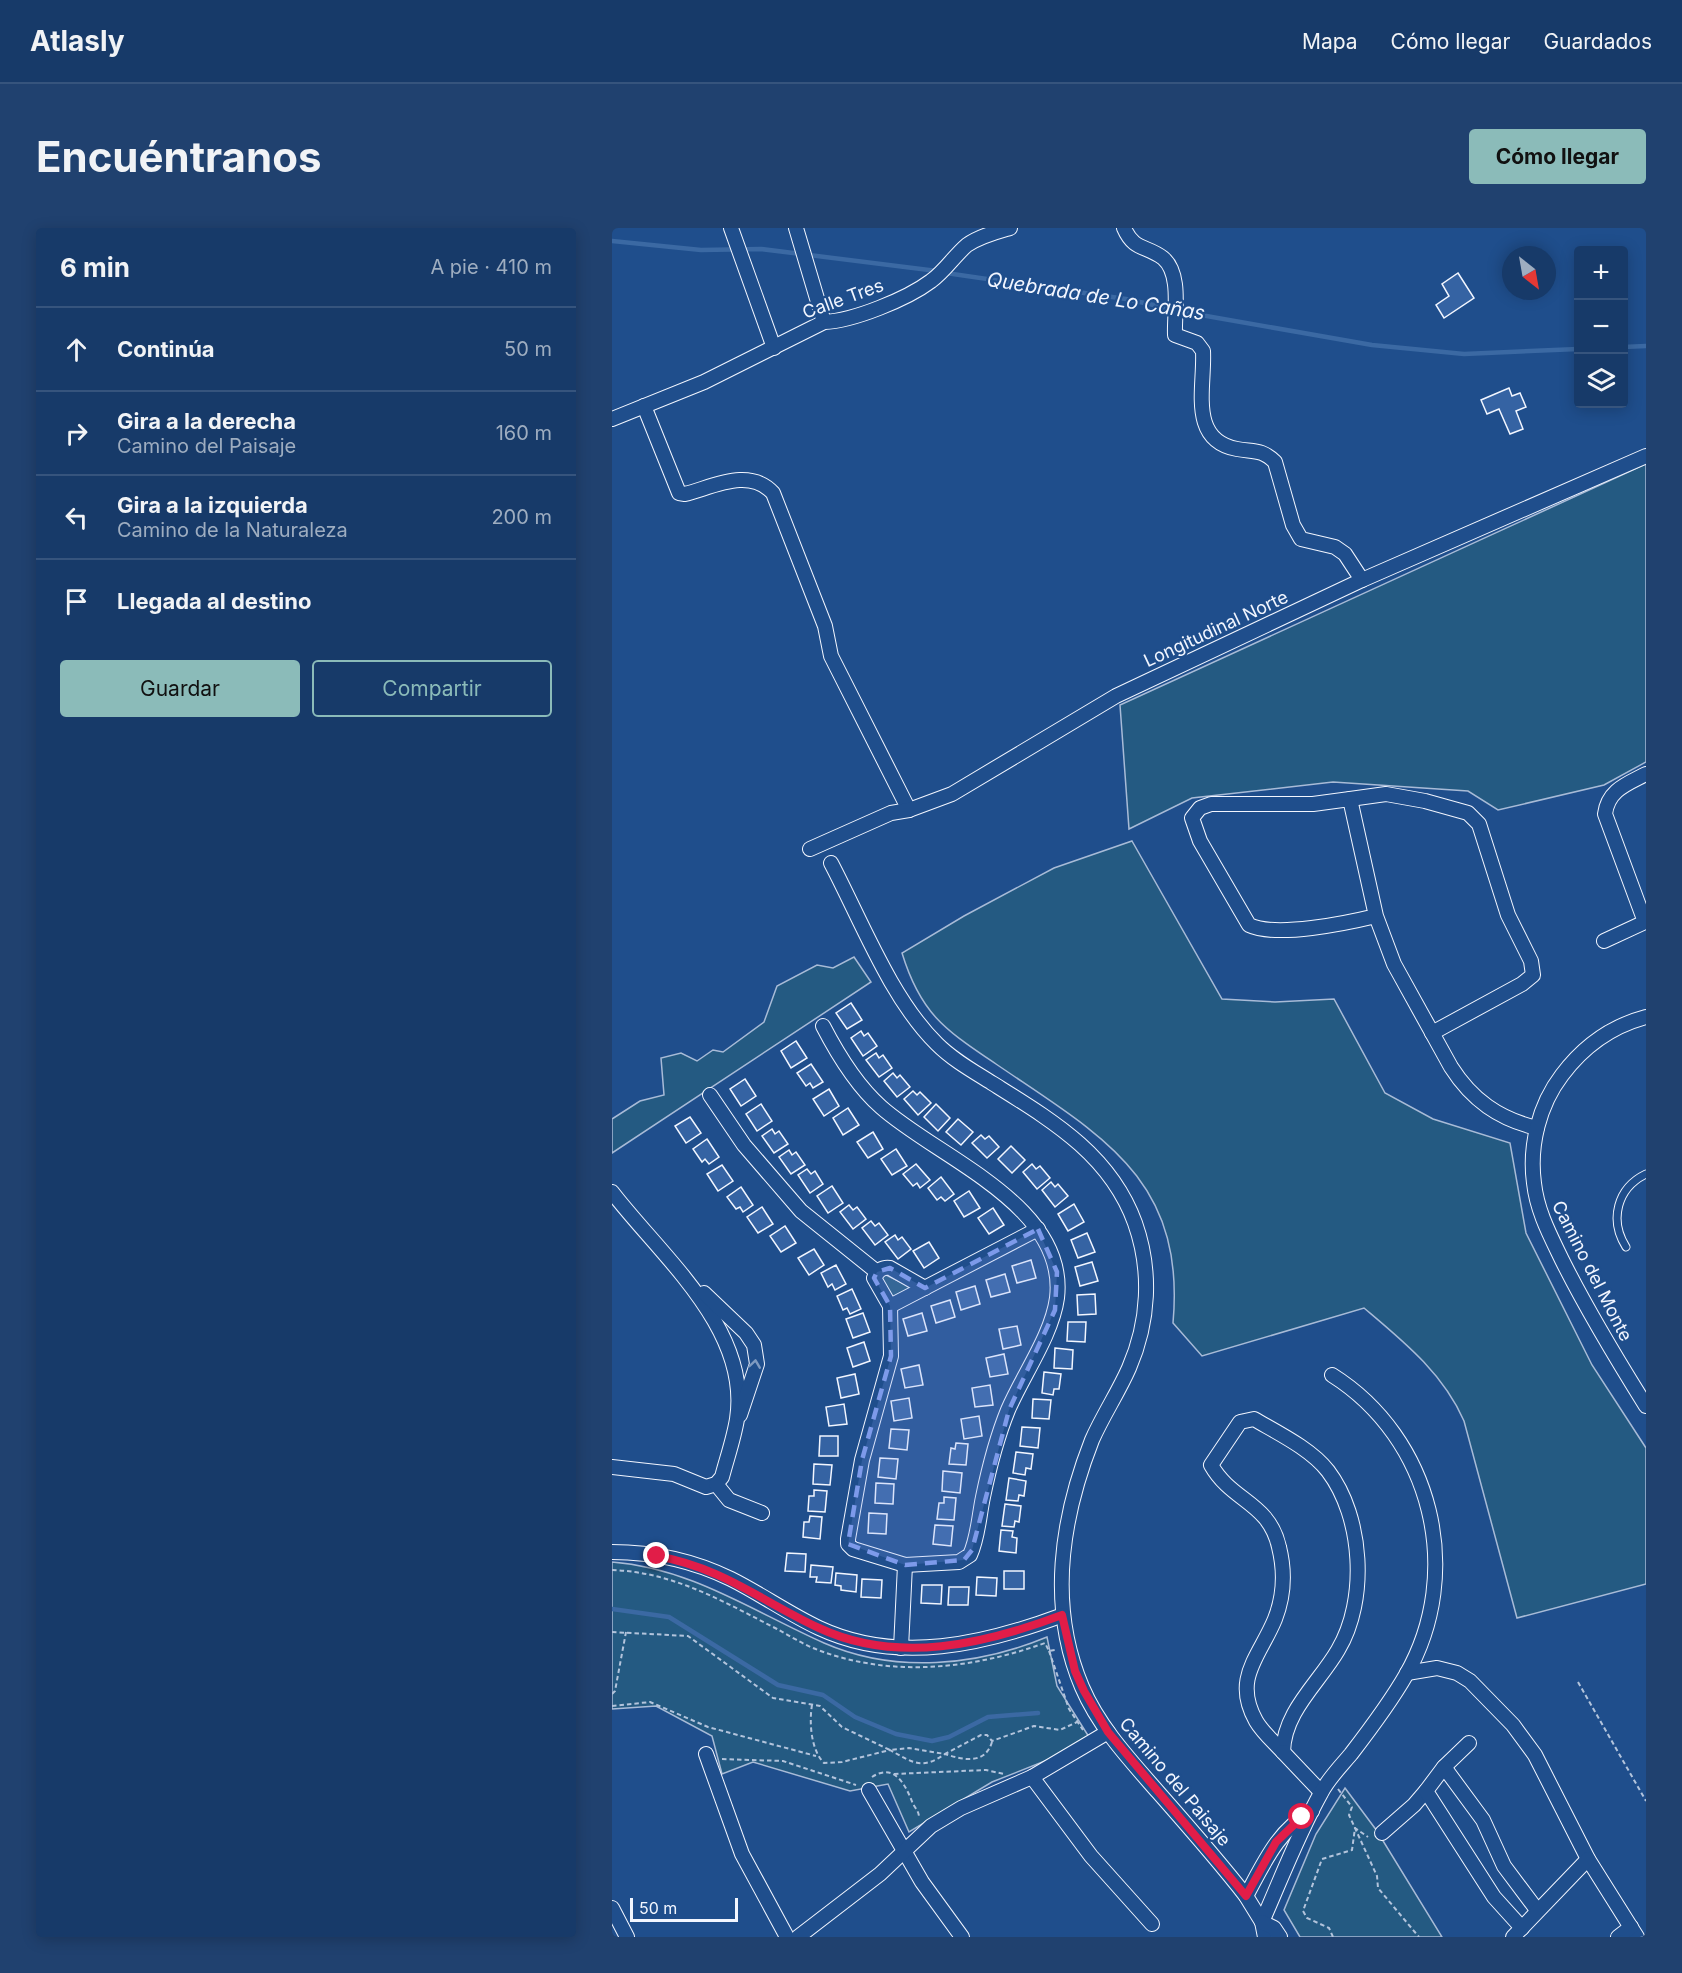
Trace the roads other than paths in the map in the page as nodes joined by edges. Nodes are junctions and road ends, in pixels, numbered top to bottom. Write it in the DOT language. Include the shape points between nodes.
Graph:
graph roads {
  1 [pos="731,228"];
  2 [pos="796,228"];
  3 [pos="1010,228"];
  4 [pos="1124,228"];
  5 [pos="984,232"];
  6 [pos="824,322"];
  7 [pos="774,348"];
  8 [pos="644,406"];
  9 [pos="612,419"];
  10 [pos="1646,456"];
  11 [pos="1362,580"];
  12 [pos="1646,774"];
  13 [pos="1350,799"];
  14 [pos="909,810"];
  15 [pos="810,849"];
  16 [pos="831,863"];
  17 [pos="1376,916"];
  18 [pos="1645,923"];
  19 [pos="1604,941"];
  20 [pos="1646,1017"];
  21 [pos="823,1026"];
  22 [pos="1432,1033"];
  23 [pos="710,1095"];
  24 [pos="1537,1128"];
  25 [pos="1646,1174"];
  26 [pos="612,1192"];
  27 [pos="1038,1229"];
  28 [pos="1626,1247"];
  29 [pos="877,1272"];
  30 [pos="689,1284"];
  31 [pos="925,1288"];
  32 [pos="890,1306"];
  33 [pos="1332,1375"];
  34 [pos="1646,1406"];
  35 [pos="737,1419"];
  36 [pos="612,1467"];
  37 [pos="716,1484"];
  38 [pos="762,1513"];
  39 [pos="612,1552"];
  40 [pos="905,1565"];
  41 [pos="1062,1615"];
  42 [pos="901,1648"];
  43 [pos="1407,1673"];
  44 [pos="1108,1732"];
  45 [pos="1469,1743"];
  46 [pos="1283,1752"];
  47 [pos="707,1757"];
  48 [pos="1444,1767"];
  49 [pos="1032,1777"];
  50 [pos="866,1785"];
  51 [pos="1426,1791"];
  52 [pos="1321,1792"];
  53 [pos="1312,1811"];
  54 [pos="1382,1833"];
  55 [pos="903,1852"];
  56 [pos="1588,1859"];
  57 [pos="1246,1896"];
  58 [pos="612,1908"];
  59 [pos="1537,1910"];
  60 [pos="1262,1922"];
  61 [pos="1152,1924"];
  62 [pos="1518,1932"];
  63 [pos="1634,1932"];
  64 [pos="627,1937"];
  65 [pos="786,1937"];
  66 [pos="798,1937"];
  67 [pos="962,1937"];
  68 [pos="1265,1937"];
  69 [pos="1280,1937"];
  70 [pos="1618,1937"];
  1 -- 7 [label="street"];
  2 -- 6 [label="street"];
  3 -- 5 [label="street, Calle Tres"];
  4 -- 11 [label="street" via="1130,240 1164,260 1171,270 1176,291 1175,334 1197,343 1203,351 1202,416 1209,431 1220,444 1260,450 1275,462 1293,525 1301,539 1335,547"];
  5 -- 6 [label="street, Calle Tres" via="916,292 840,322"];
  6 -- 7 [label="street, Calle Tres"];
  7 -- 8 [label="street, Calle Tres"];
  8 -- 9 [label="street, Calle Tres"];
  8 -- 14 [label="street" via="679,493 738,480 757,482 773,493 825,626 831,656"];
  10 -- 11 [label="street, Longitudinal Norte"];
  11 -- 14 [label="street, Longitudinal Norte" via="1116,696 960,790"];
  12 -- 18 [label="street" via="1613,793 1605,814"];
  13 -- 17 [label="street"];
  13 -- 17 [label="street" via="1313,804 1211,804 1200,808 1192,818 1249,925 1269,930 1333,926"];
  13 -- 22 [label="street" via="1386,794 1468,813 1479,824 1508,915 1531,961 1533,975 1522,984"];
  14 -- 15 [label="street, Longitudinal Norte" via="891,813"];
  16 -- 41 [label="street, Camino del Paisaje" via="896,991 925,1031 952,1057 1076,1138 1112,1179 1139,1238 1146,1286 1141,1332 1129,1368 1092,1441 1074,1495 1062,1554"];
  17 -- 22 [label="street" via="1394,964"];
  18 -- 19 [label="street"];
  20 -- 24 [label="street, Camino del Monte" via="1610,1031 1581,1053 1558,1080"];
  21 -- 27 [label="street" via="855,1078 881,1107 1005,1195 1030,1216"];
  22 -- 24 [label="street" via="1471,1093 1496,1113"];
  23 -- 29 [label="street" via="744,1145 801,1211"];
  24 -- 34 [label="street, Camino del Monte" via="1533,1173 1542,1218 1577,1290"];
  25 -- 28 [label="lane" via="1625,1191 1618,1208 1617,1226"];
  26 -- 30 [label="street"];
  27 -- 31 [label="street"];
  27 -- 40 [label="street" via="1057,1272 1055,1310 1009,1410 984,1492 972,1550 968,1558 959,1562"];
  29 -- 31 [label="street" via="885,1267 896,1270"];
  29 -- 32 [label="street" via="875,1281"];
  30 -- 35 [label="street" via="717,1323 729,1353"];
  35 -- 30 [label="street, one-way" via="756,1364 754,1345 722,1310"];
  31 -- 32 [label="street"];
  32 -- 40 [label="street" via="891,1356 862,1460 848,1544 880,1559"];
  33 -- 43 [label="street" via="1365,1399 1393,1430 1414,1466 1428,1505 1436,1546 1434,1589 1425,1633"];
  35 -- 37 [label="street" via="722,1477"];
  36 -- 37 [label="street" via="675,1474 706,1487"];
  37 -- 38 [label="street" via="729,1500"];
  39 -- 42 [label="street" via="691,1563 732,1579 818,1628 867,1644"];
  40 -- 42 [label="street"];
  41 -- 42 [label="street" via="1011,1633 962,1644"];
  41 -- 44 [label="street, Camino del Paisaje" via="1075,1671"];
  43 -- 52 [label="street" via="1380,1716"];
  43 -- 56 [label="street" via="1437,1668 1458,1673 1470,1681 1535,1755"];
  44 -- 49 [label="street"];
  44 -- 57 [label="street, Camino del Paisaje"];
  45 -- 48 [label="street"];
  46 -- 46 [label="street" via="1256,1721 1247,1690 1252,1661 1279,1606 1283,1578 1280,1546 1268,1518 1220,1481 1211,1465 1240,1422 1254,1419 1327,1470 1346,1507 1355,1546 1355,1595 1346,1634 1291,1717"];
  46 -- 52 [label="street"];
  47 -- 65 [label="street" via="742,1854"];
  48 -- 51 [label="street"];
  48 -- 59 [label="street" via="1484,1821 1504,1866"];
  49 -- 55 [label="street" via="961,1808"];
  49 -- 61 [label="street" via="1091,1856"];
  50 -- 55 [label="street"];
  51 -- 54 [label="street"];
  51 -- 62 [label="street"];
  52 -- 53 [label="street"];
  53 -- 57 [label="street" via="1292,1824 1276,1842"];
  53 -- 60 [label="street"];
  55 -- 66 [label="street"];
  55 -- 67 [label="street"];
  56 -- 59 [label="street"];
  56 -- 63 [label="street"];
  57 -- 60 [label="street, Camino del Paisaje"];
  58 -- 64 [label="street"];
  59 -- 62 [label="street"];
  60 -- 68 [label="street, Camino del Paisaje"];
  60 -- 69 [label="street, Camino del Paisaje" via="1274,1928"];
  63 -- 70 [label="street"];
}
